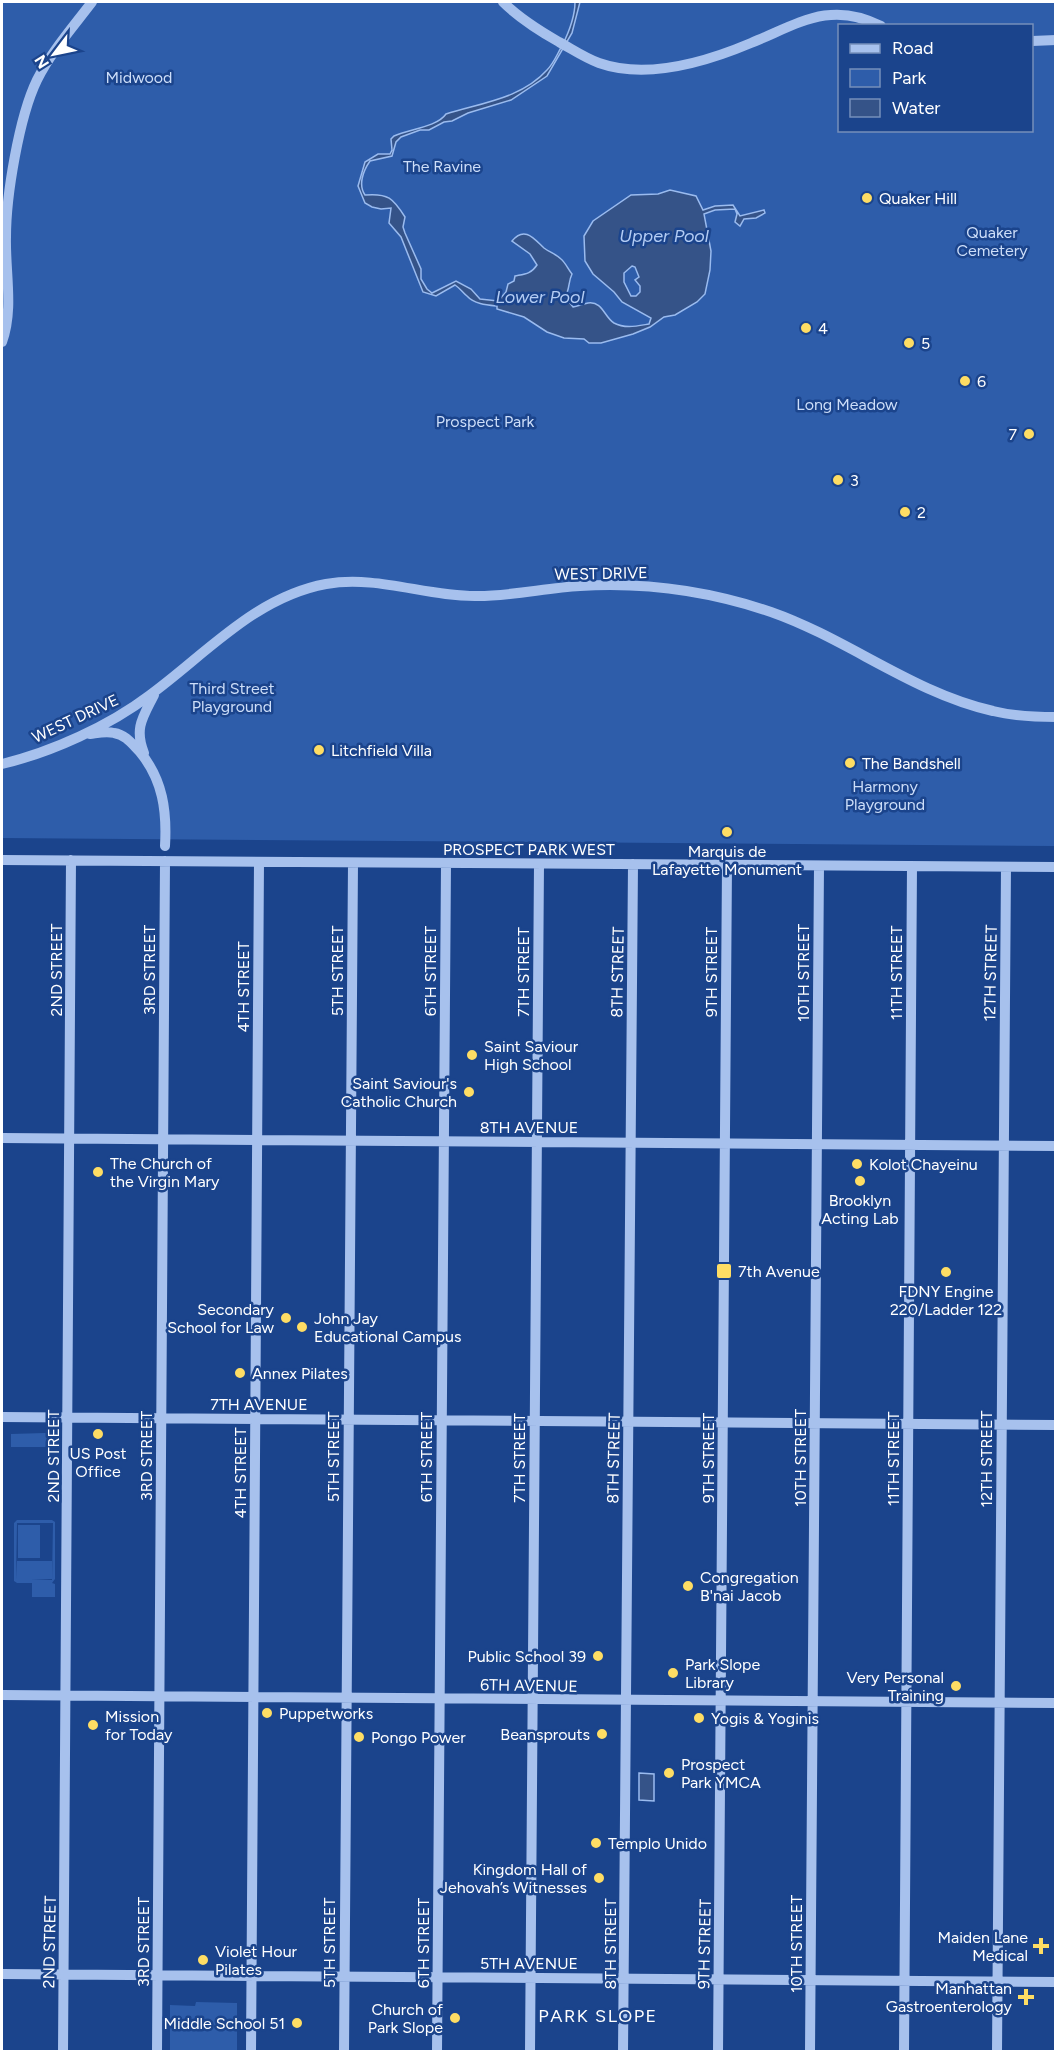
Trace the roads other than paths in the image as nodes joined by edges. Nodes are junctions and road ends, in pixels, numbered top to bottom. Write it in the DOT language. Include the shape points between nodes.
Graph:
graph roads {
  1 [pos="92,2"];
  2 [pos="503,2"];
  3 [pos="877,24"];
  4 [pos="1056,40"];
  5 [pos="1033,41"];
  6 [pos="2,342"];
  7 [pos="157,690"];
  8 [pos="1056,717"];
  9 [pos="81,735"];
  10 [pos="2,764"];
  11 [pos="150,764"];
  12 [pos="165,846"];
  13 [pos="2,860"];
  14 [pos="71,860"];
  15 [pos="165,861"];
  16 [pos="259,862"];
  17 [pos="353,863"];
  18 [pos="446,864"];
  19 [pos="539,864"];
  20 [pos="633,864"];
  21 [pos="727,865"];
  22 [pos="819,866"];
  23 [pos="912,866"];
  24 [pos="1006,867"];
  25 [pos="1056,867"];
  26 [pos="2,1138"];
  27 [pos="70,1139"];
  28 [pos="163,1140"];
  29 [pos="257,1140"];
  30 [pos="350,1141"];
  31 [pos="444,1142"];
  32 [pos="537,1143"];
  33 [pos="630,1143"];
  34 [pos="725,1144"];
  35 [pos="817,1144"];
  36 [pos="910,1145"];
  37 [pos="1004,1146"];
  38 [pos="1056,1146"];
  39 [pos="2,1417"];
  40 [pos="69,1417"];
  41 [pos="161,1418"];
  42 [pos="255,1419"];
  43 [pos="348,1420"];
  44 [pos="442,1420"];
  45 [pos="535,1421"];
  46 [pos="628,1421"];
  47 [pos="723,1422"];
  48 [pos="815,1423"];
  49 [pos="908,1424"];
  50 [pos="1002,1425"];
  51 [pos="1056,1425"];
  52 [pos="2,1695"];
  53 [pos="66,1696"];
  54 [pos="159,1697"];
  55 [pos="253,1697"];
  56 [pos="346,1698"];
  57 [pos="440,1699"];
  58 [pos="533,1700"];
  59 [pos="626,1701"];
  60 [pos="721,1701"];
  61 [pos="813,1701"];
  62 [pos="906,1702"];
  63 [pos="1000,1703"];
  64 [pos="1056,1703"];
  65 [pos="2,1974"];
  66 [pos="64,1975"];
  67 [pos="157,1975"];
  68 [pos="251,1976"];
  69 [pos="344,1977"];
  70 [pos="438,1977"];
  71 [pos="531,1978"];
  72 [pos="624,1979"];
  73 [pos="719,1979"];
  74 [pos="811,1980"];
  75 [pos="904,1980"];
  76 [pos="998,1981"];
  77 [pos="1056,1982"];
  78 [pos="63,2052"];
  79 [pos="157,2052"];
  80 [pos="251,2052"];
  81 [pos="344,2052"];
  82 [pos="437,2052"];
  83 [pos="531,2052"];
  84 [pos="623,2052"];
  85 [pos="718,2052"];
  86 [pos="810,2052"];
  87 [pos="904,2052"];
  88 [pos="997,2052"];
  1 -- 6 [label="street" via="42,70 26,109 7,213 8,310"];
  2 -- 3 [label="street" via="524,21 582,54 607,65 648,69 730,52 829,13"];
  4 -- 5 [label="street"];
  7 -- 8 [label="street, WEST DRIVE" via="257,612 295,593 327,584 365,581 477,596 633,585 682,590 751,606 825,634 950,697 994,711"];
  7 -- 9 [label="street, WEST DRIVE"];
  7 -- 11 [label="street, WEST DRIVE" via="140,725 141,744"];
  9 -- 10 [label="street, WEST DRIVE"];
  9 -- 11 [label="street" via="121,735"];
  11 -- 12 [label="street" via="162,792"];
  13 -- 14 [label="street, PROSPECT PARK WEST"];
  14 -- 15 [label="street, PROSPECT PARK WEST"];
  14 -- 27 [label="street, 2ND STREET"];
  15 -- 16 [label="street, PROSPECT PARK WEST"];
  15 -- 28 [label="street, 3RD STREET"];
  16 -- 17 [label="street, PROSPECT PARK WEST"];
  16 -- 29 [label="street, 4TH STREET"];
  17 -- 18 [label="street, PROSPECT PARK WEST"];
  17 -- 30 [label="street, 5TH STREET"];
  18 -- 19 [label="street, PROSPECT PARK WEST"];
  18 -- 31 [label="street, 6TH STREET"];
  19 -- 20 [label="street, PROSPECT PARK WEST"];
  19 -- 32 [label="street, 7TH STREET"];
  20 -- 21 [label="street, PROSPECT PARK WEST"];
  20 -- 33 [label="street, 8TH STREET"];
  21 -- 22 [label="street, PROSPECT PARK WEST"];
  21 -- 34 [label="street, 9TH STREET"];
  22 -- 23 [label="street, PROSPECT PARK WEST"];
  22 -- 35 [label="street, 10TH STREET"];
  23 -- 24 [label="street, PROSPECT PARK WEST"];
  23 -- 36 [label="street, 11TH STREET"];
  24 -- 25 [label="street, PROSPECT PARK WEST"];
  24 -- 37 [label="street, 12TH STREET"];
  26 -- 27 [label="street, 8TH AVENUE"];
  27 -- 28 [label="street, 8TH AVENUE"];
  27 -- 40 [label="street, 2ND STREET"];
  28 -- 29 [label="street, 8TH AVENUE"];
  28 -- 41 [label="street, 3RD STREET"];
  29 -- 30 [label="street, 8TH AVENUE"];
  29 -- 42 [label="street, 4TH STREET"];
  30 -- 31 [label="street, 8TH AVENUE"];
  30 -- 43 [label="street, 5TH STREET"];
  31 -- 32 [label="street, 8TH AVENUE"];
  31 -- 44 [label="street, 6TH STREET"];
  32 -- 33 [label="street, 8TH AVENUE"];
  32 -- 45 [label="street, 7TH STREET"];
  33 -- 34 [label="street, 8TH AVENUE"];
  33 -- 46 [label="street, 8TH STREET"];
  34 -- 35 [label="street, 8TH AVENUE"];
  34 -- 47 [label="street, 9TH STREET"];
  35 -- 36 [label="street, 8TH AVENUE"];
  35 -- 48 [label="street, 10TH STREET"];
  36 -- 37 [label="street, 8TH AVENUE"];
  36 -- 49 [label="street, 11TH STREET"];
  37 -- 38 [label="street, 8TH AVENUE"];
  37 -- 50 [label="street, 12TH STREET"];
  39 -- 40 [label="street, 7TH AVENUE"];
  40 -- 41 [label="street, 7TH AVENUE"];
  40 -- 53 [label="street, 2ND STREET"];
  41 -- 42 [label="street, 7TH AVENUE"];
  41 -- 54 [label="street, 3RD STREET"];
  42 -- 43 [label="street, 7TH AVENUE"];
  42 -- 55 [label="street, 4TH STREET"];
  43 -- 44 [label="street, 7TH AVENUE"];
  43 -- 56 [label="street, 5TH STREET"];
  44 -- 45 [label="street, 7TH AVENUE"];
  44 -- 57 [label="street, 6TH STREET"];
  45 -- 46 [label="street, 7TH AVENUE"];
  45 -- 58 [label="street, 7TH STREET"];
  46 -- 47 [label="street, 7TH AVENUE"];
  46 -- 59 [label="street, 8TH STREET"];
  47 -- 48 [label="street, 7TH AVENUE"];
  47 -- 60 [label="street, 9TH STREET"];
  48 -- 49 [label="street, 7TH AVENUE"];
  48 -- 61 [label="street, 10TH STREET"];
  49 -- 50 [label="street, 7TH AVENUE"];
  49 -- 62 [label="street, 11TH STREET"];
  50 -- 51 [label="street, 7TH AVENUE"];
  50 -- 63 [label="street, 12TH STREET"];
  52 -- 53 [label="street, 6TH AVENUE"];
  53 -- 54 [label="street, 6TH AVENUE"];
  53 -- 66 [label="street, 2ND STREET"];
  54 -- 55 [label="street, 6TH AVENUE"];
  54 -- 67 [label="street, 3RD STREET"];
  55 -- 56 [label="street, 6TH AVENUE"];
  55 -- 68 [label="street, 4TH STREET"];
  56 -- 57 [label="street, 6TH AVENUE"];
  56 -- 69 [label="street, 5TH STREET"];
  57 -- 58 [label="street, 6TH AVENUE"];
  57 -- 70 [label="street, 6TH STREET"];
  58 -- 59 [label="street, 6TH AVENUE"];
  58 -- 71 [label="street, 7TH STREET"];
  59 -- 60 [label="street, 6TH AVENUE"];
  59 -- 72 [label="street, 8TH STREET"];
  60 -- 61 [label="street, 6TH AVENUE"];
  60 -- 73 [label="street, 9TH STREET"];
  61 -- 62 [label="street, 6TH AVENUE"];
  61 -- 74 [label="street, 10TH STREET"];
  62 -- 63 [label="street, 6TH AVENUE"];
  62 -- 75 [label="street, 11TH STREET"];
  63 -- 64 [label="street, 6TH AVENUE"];
  63 -- 76 [label="street, 12TH STREET"];
  65 -- 66 [label="street, 5TH AVENUE"];
  66 -- 67 [label="street, 5TH AVENUE"];
  66 -- 78 [label="street, 2ND STREET"];
  67 -- 68 [label="street, 5TH AVENUE"];
  67 -- 79 [label="street, 3RD STREET"];
  68 -- 69 [label="street, 5TH AVENUE"];
  68 -- 80 [label="street, 4TH STREET"];
  69 -- 70 [label="street, 5TH AVENUE"];
  69 -- 81 [label="street, 5TH STREET"];
  70 -- 71 [label="street, 5TH AVENUE"];
  70 -- 82 [label="street, 6TH STREET"];
  71 -- 72 [label="street, 5TH AVENUE"];
  71 -- 83 [label="street, 7TH STREET"];
  72 -- 73 [label="street, 5TH AVENUE"];
  72 -- 84 [label="street, 8TH STREET"];
  73 -- 74 [label="street, 5TH AVENUE"];
  73 -- 85 [label="street, 9TH STREET"];
  74 -- 75 [label="street, 5TH AVENUE"];
  74 -- 86 [label="street, 10TH STREET"];
  75 -- 76 [label="street, 5TH AVENUE"];
  75 -- 87 [label="street, 11TH STREET"];
  76 -- 77 [label="street, 5TH AVENUE"];
  76 -- 88 [label="street, 12TH STREET"];
}
